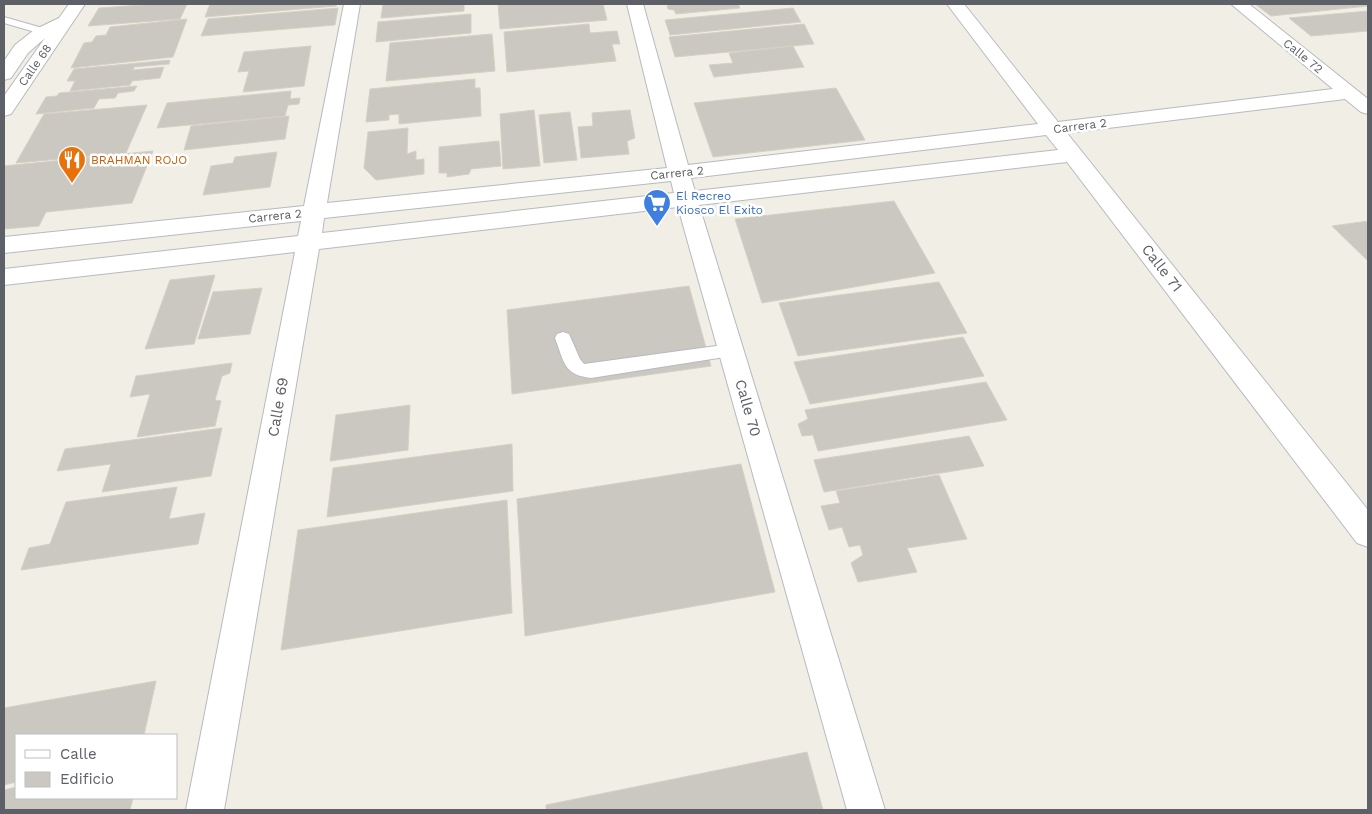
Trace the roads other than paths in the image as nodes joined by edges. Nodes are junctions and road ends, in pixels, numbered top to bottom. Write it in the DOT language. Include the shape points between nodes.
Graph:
graph roads {
  1 [pos="77,4"];
  2 [pos="352,4"];
  3 [pos="635,4"];
  4 [pos="955,4"];
  5 [pos="1238,4"];
  6 [pos="4,20"];
  7 [pos="66,21"];
  8 [pos="42,31"];
  9 [pos="4,74"];
  10 [pos="1350,93"];
  11 [pos="5,105"];
  12 [pos="1368,108"];
  13 [pos="1053,129"];
  14 [pos="1073,155"];
  15 [pos="679,173"];
  16 [pos="687,200"];
  17 [pos="313,212"];
  18 [pos="308,243"];
  19 [pos="4,245"];
  20 [pos="4,277"];
  21 [pos="563,338"];
  22 [pos="731,350"];
  23 [pos="1368,533"];
  24 [pos="205,810"];
  25 [pos="866,810"];
  1 -- 7 [label="street, Calle 68"];
  2 -- 17 [label="street, Calle 69"];
  3 -- 15 [label="street, Calle 70"];
  4 -- 13 [label="street, Calle 71"];
  5 -- 10 [label="street, Calle 72"];
  6 -- 8 [label="lane"];
  7 -- 8 [label="street, Calle 68"];
  7 -- 11 [label="street, Calle 68"];
  8 -- 9 [label="street, Calle 68" via="25,43"];
  10 -- 12 [label="street, Calle 72"];
  10 -- 13 [label="street, Carrera 2"];
  13 -- 14 [label="street, Calle 71"];
  13 -- 15 [label="street, Carrera 2"];
  14 -- 16 [label="street, Carrera 2"];
  14 -- 23 [label="street, Calle 71"];
  15 -- 16 [label="street, Calle 70"];
  15 -- 17 [label="street, Carrera 2"];
  16 -- 18 [label="street, Carrera 2"];
  16 -- 22 [label="street, Calle 70"];
  17 -- 18 [label="street, Calle 69"];
  17 -- 19 [label="street, Carrera 2"];
  18 -- 20 [label="street, Carrera 2"];
  18 -- 24 [label="street, Calle 69"];
  21 -- 22 [label="lane" via="574,363 580,370 591,371"];
  22 -- 25 [label="street, Calle 70"];
}
